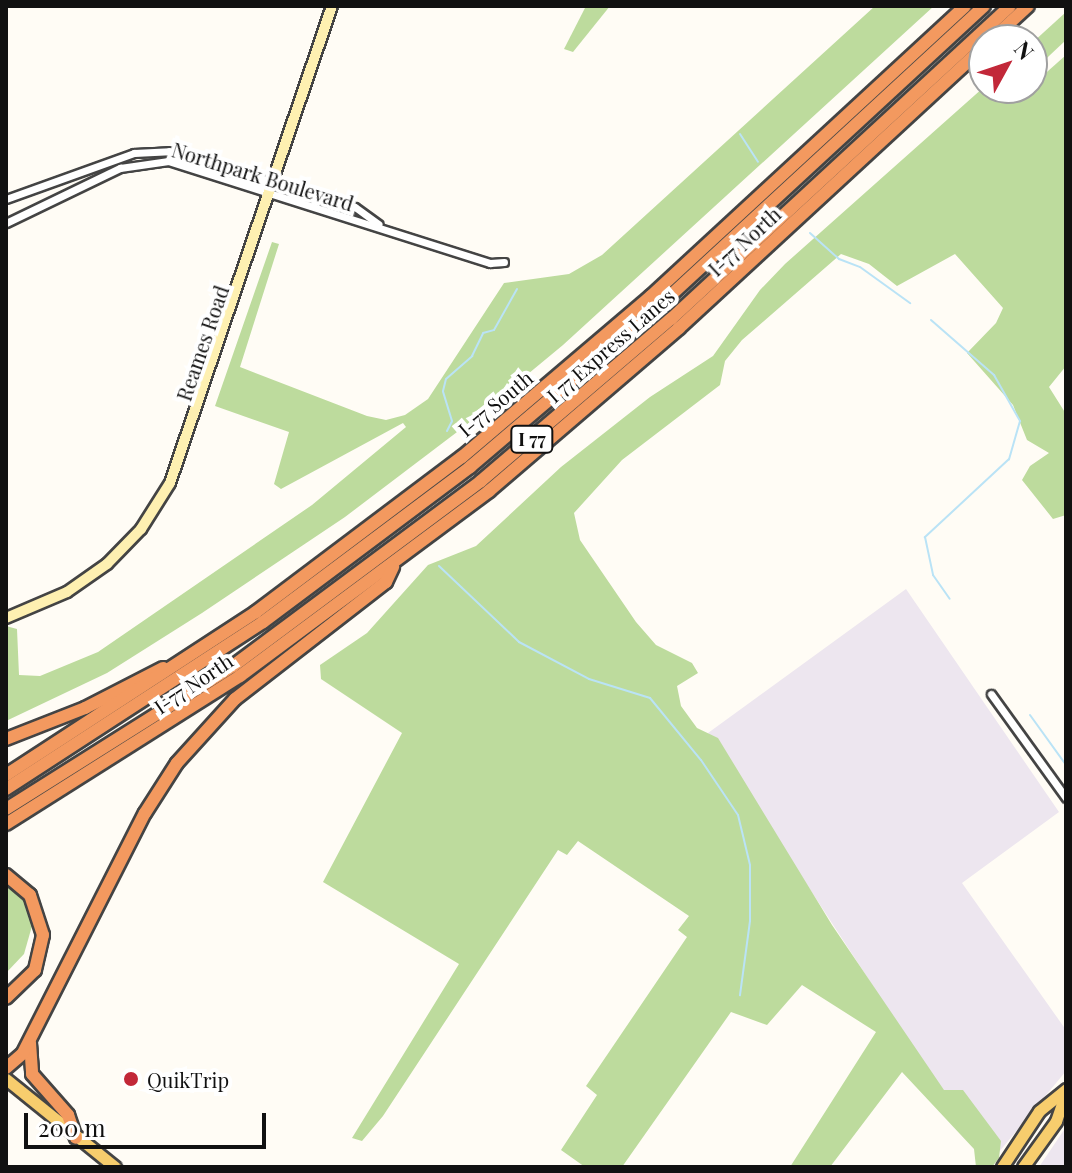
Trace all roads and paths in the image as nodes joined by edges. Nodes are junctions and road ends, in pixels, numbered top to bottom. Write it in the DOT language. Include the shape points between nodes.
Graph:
graph roads {
  1 [pos="332,6"];
  2 [pos="965,6"];
  3 [pos="984,6"];
  4 [pos="1010,6"];
  5 [pos="1028,6"];
  6 [pos="1008,24"];
  7 [pos="968,62"];
  8 [pos="274,180"];
  9 [pos="271,193"];
  10 [pos="6,199"];
  11 [pos="6,223"];
  12 [pos="380,225"];
  13 [pos="504,262"];
  14 [pos="394,564"];
  15 [pos="6,618"];
  16 [pos="215,640"];
  17 [pos="991,694"];
  18 [pos="6,739"];
  19 [pos="6,775"];
  20 [pos="6,789"];
  21 [pos="1066,798"];
  22 [pos="6,809"];
  23 [pos="6,824"];
  24 [pos="6,875"];
  25 [pos="6,998"];
  26 [pos="30,1040"];
  27 [pos="6,1068"];
  28 [pos="6,1079"];
  29 [pos="1066,1091"];
  30 [pos="76,1138"];
  31 [pos="100,1163"];
  32 [pos="115,1167"];
  33 [pos="1002,1167"];
  34 [pos="1023,1167"];
  1 -- 8 [label="main road, Reames Road"];
  2 -- 16 [label="highway, I-77 South / I 77" via="536,396 377,523"];
  3 -- 20 [label="highway, I 77 Express Lanes / I 77" via="659,306 470,467 223,651"];
  4 -- 22 [label="highway, I 77 Express Lanes / I 77" via="661,328 481,481 233,666"];
  5 -- 6 [label="highway"];
  7 -- 14 [label="highway, I-77 North / I 77" via="689,319 527,460"];
  8 -- 9 [label="main road, Reames Road"];
  8 -- 10 [label="street, Northpark Boulevard" via="180,152 148,151"];
  8 -- 12 [label="street, Northpark Boulevard" via="355,207"];
  9 -- 11 [label="street, Northpark Boulevard" via="186,165 147,162 120,168"];
  9 -- 12 [label="street, Northpark Boulevard"];
  9 -- 15 [label="main road, Reames Road" via="189,437 158,505 125,547 86,580"];
  12 -- 13 [label="street, Northpark Boulevard" via="490,263"];
  14 -- 23 [label="highway, I-77 North / I 77" via="204,700"];
  14 -- 26 [label="highway" via="386,582 235,699 177,763 145,813"];
  16 -- 18 [label="highway" via="85,708"];
  16 -- 19 [label="highway, I-77 South / I 77"];
  17 -- 21 [label="street"];
  24 -- 25 [label="highway" via="30,895 43,935 35,970"];
  26 -- 27 [label="highway"];
  26 -- 30 [label="highway" via="32,1074 68,1115"];
  28 -- 30 [label="main road"];
  29 -- 33 [label="main road" via="1039,1111"];
  29 -- 34 [label="main road" via="1056,1121"];
  30 -- 31 [label="main road"];
  31 -- 32 [label="main road"];
}
